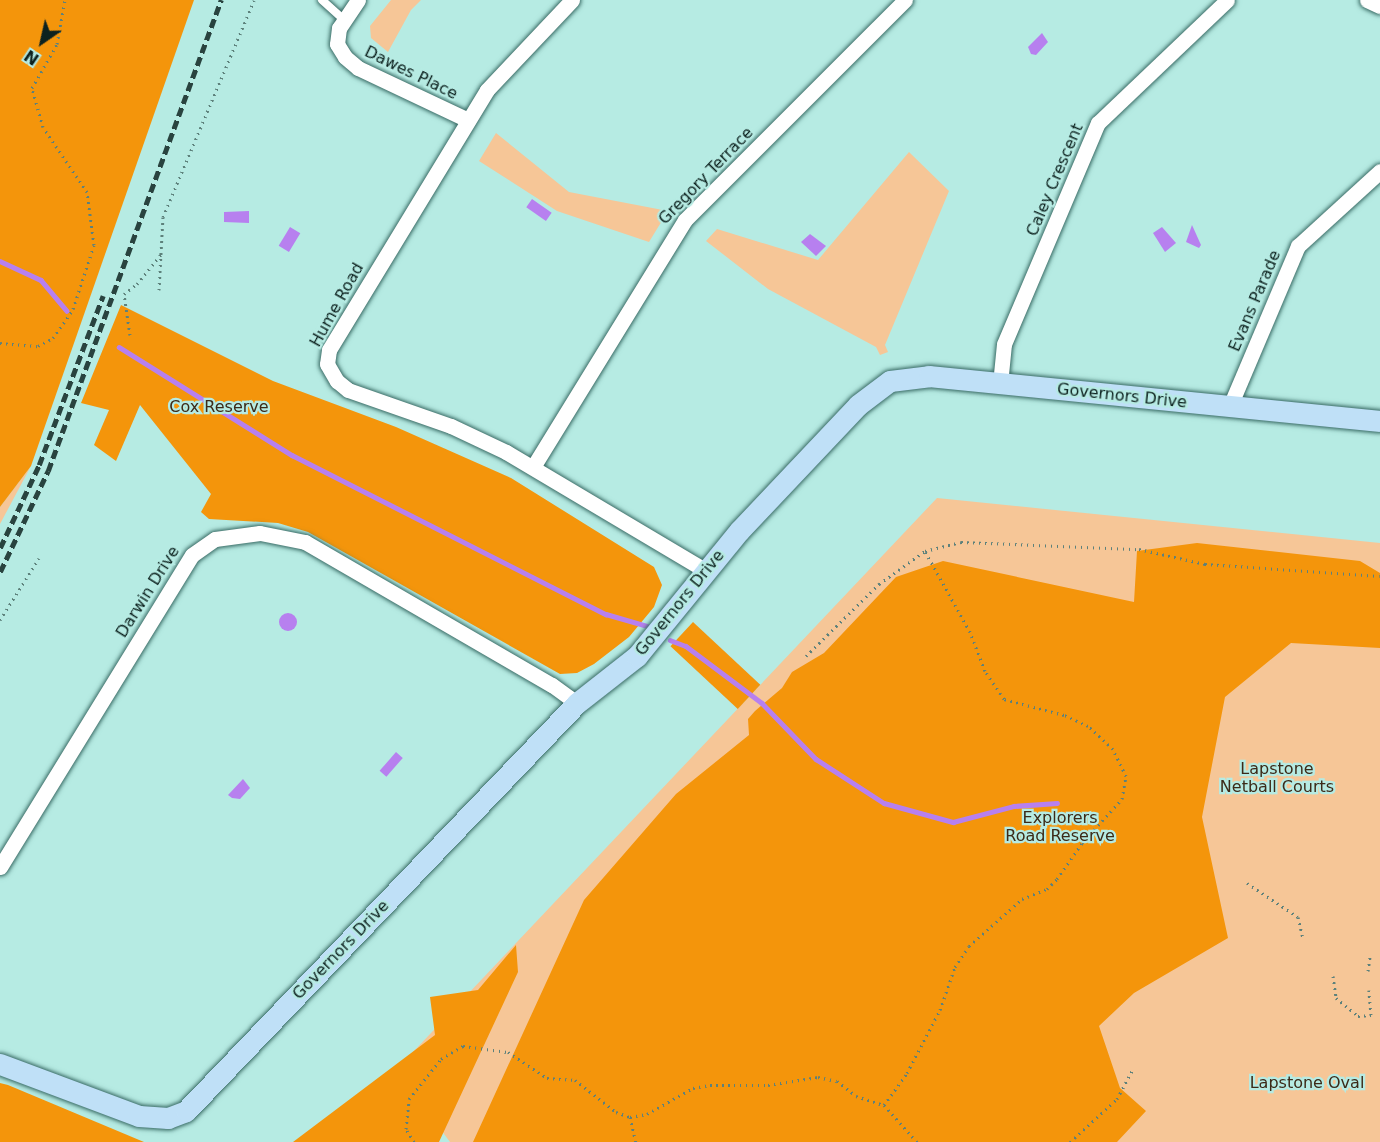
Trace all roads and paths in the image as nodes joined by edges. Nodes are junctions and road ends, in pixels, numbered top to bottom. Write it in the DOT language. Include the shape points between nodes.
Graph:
graph roads {
  1 [pos="65,0"];
  2 [pos="254,0"];
  3 [pos="322,0"];
  4 [pos="358,0"];
  5 [pos="572,0"];
  6 [pos="905,0"];
  7 [pos="1227,0"];
  8 [pos="1366,0"];
  9 [pos="1380,6"];
  10 [pos="343,19"];
  11 [pos="468,120"];
  12 [pos="1380,171"];
  13 [pos="161,254"];
  14 [pos="159,290"];
  15 [pos="130,335"];
  16 [pos="0,343"];
  17 [pos="1000,384"];
  18 [pos="1230,406"];
  19 [pos="1380,421"];
  20 [pos="533,467"];
  21 [pos="925,551"];
  22 [pos="39,558"];
  23 [pos="705,570"];
  24 [pos="1380,576"];
  25 [pos="0,620"];
  26 [pos="806,656"];
  27 [pos="577,704"];
  28 [pos="0,867"];
  29 [pos="1247,883"];
  30 [pos="1302,939"];
  31 [pos="1370,957"];
  32 [pos="1368,971"];
  33 [pos="1333,976"];
  34 [pos="1369,990"];
  35 [pos="0,1064"];
  36 [pos="1133,1069"];
  37 [pos="884,1105"];
  38 [pos="630,1117"];
  39 [pos="414,1142"];
  40 [pos="636,1142"];
  41 [pos="916,1142"];
  42 [pos="1070,1142"];
  1 -- 16 [label="path" via="57,44 32,88 43,127 87,192 94,245 74,309 53,338 38,346"];
  2 -- 13 [label="path" via="163,218"];
  3 -- 10 [label="lane"];
  4 -- 10 [label="street"];
  5 -- 11 [label="street, Hume Road" via="497,75"];
  6 -- 20 [label="street, Gregory Terrace" via="685,220"];
  7 -- 17 [label="street, Caley Crescent" via="1098,123 1004,344"];
  8 -- 9 [label="street"];
  10 -- 11 [label="street, Dawes Place" via="337,40 342,54 358,68"];
  11 -- 20 [label="street, Hume Road" via="326,360 333,376 348,390 451,426"];
  12 -- 18 [label="street, Evans Parade" via="1298,246"];
  13 -- 14 [label="path"];
  13 -- 15 [label="path" via="124,294"];
  17 -- 18 [label="main road, Governors Drive"];
  17 -- 23 [label="main road, Governors Drive" via="916,376 894,380 877,389"];
  18 -- 19 [label="main road, Governors Drive"];
  20 -- 23 [label="street, Hume Road"];
  21 -- 24 [label="path" via="961,542 1139,549 1205,564"];
  21 -- 26 [label="path" via="879,584"];
  21 -- 37 [label="path" via="970,632 985,671 1004,699 1064,715 1088,726 1113,749 1126,776 1122,799 1082,843 1057,879 1047,889 1022,899 969,946 955,967 940,1010 907,1073"];
  22 -- 25 [label="path"];
  23 -- 27 [label="main road, Governors Drive" via="637,656"];
  27 -- 28 [label="street, Darwin Drive" via="552,685 305,542 260,532 215,538 192,555"];
  27 -- 35 [label="main road, Governors Drive" via="186,1111 168,1118 139,1116"];
  29 -- 30 [label="path" via="1298,917"];
  31 -- 32 [label="path"];
  33 -- 34 [label="path" via="1336,998 1358,1016 1371,1015"];
  36 -- 42 [label="path" via="1117,1100"];
  37 -- 38 [label="path" via="856,1096 837,1081 818,1077 768,1085 710,1084 693,1088 647,1114"];
  37 -- 41 [label="path"];
  38 -- 39 [label="path" via="616,1112 585,1085 547,1078 508,1052 463,1046 441,1059 409,1099 406,1128"];
  38 -- 40 [label="path"];
}
